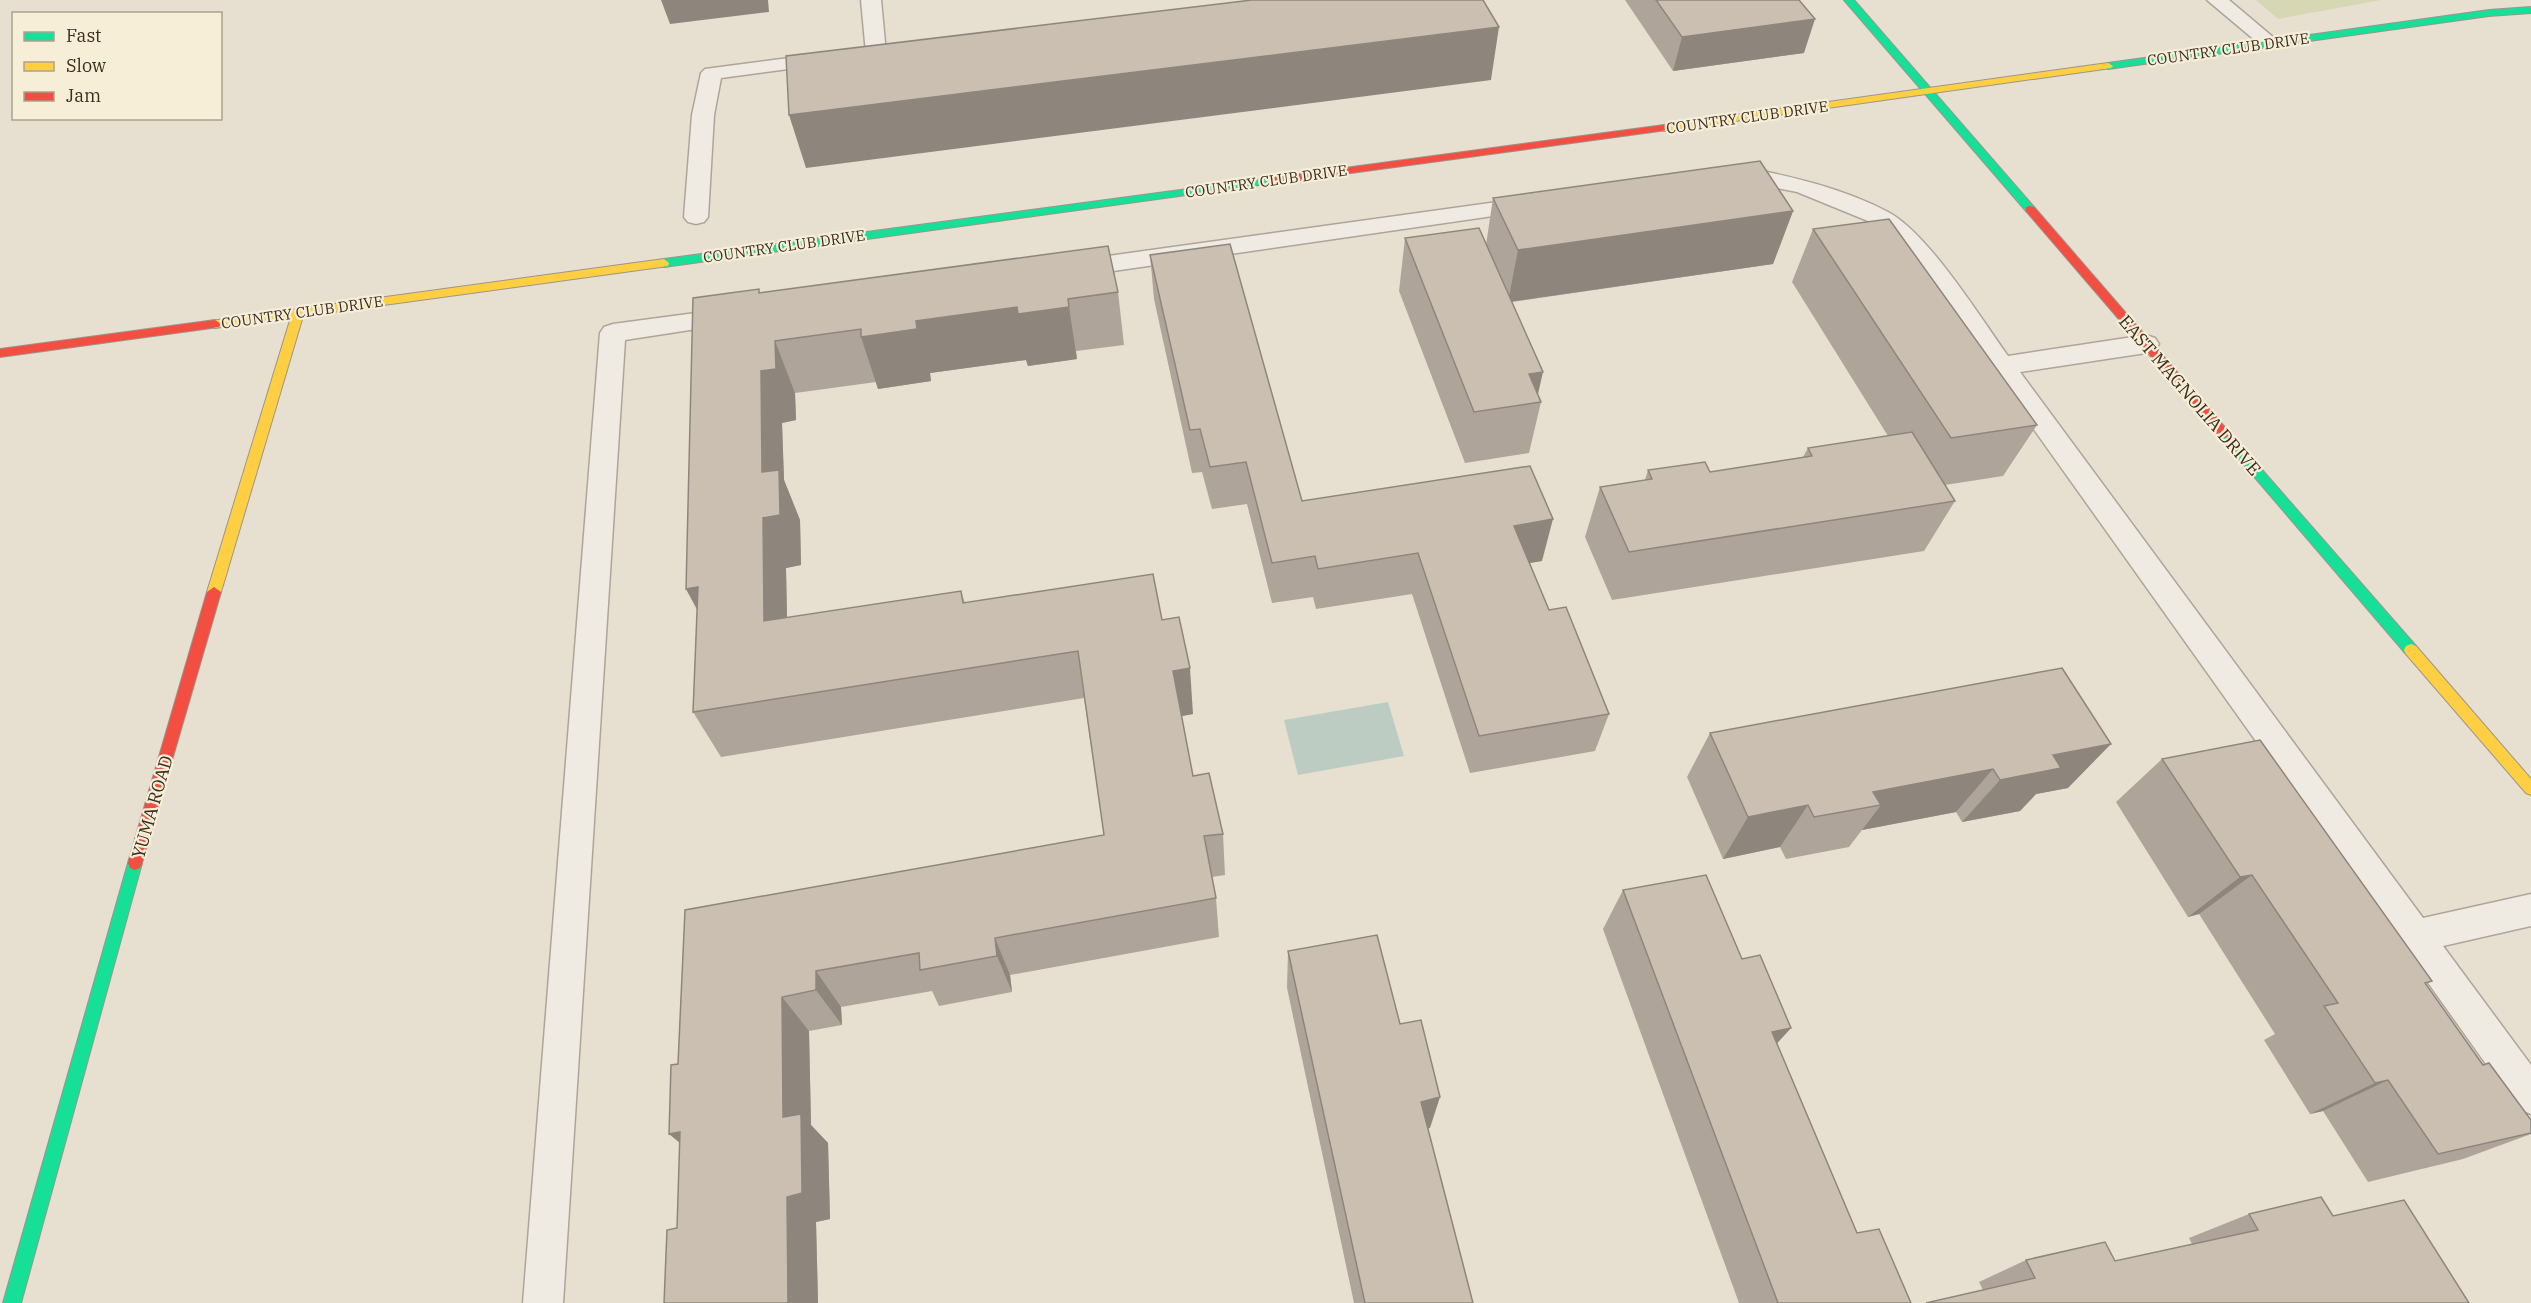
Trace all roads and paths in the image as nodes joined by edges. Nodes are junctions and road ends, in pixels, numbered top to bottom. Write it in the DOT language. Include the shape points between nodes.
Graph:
graph roads {
  1 [pos="871,0"];
  2 [pos="1849,0"];
  3 [pos="2217,0"];
  4 [pos="2531,10"];
  5 [pos="2270,43"];
  6 [pos="899,51"];
  7 [pos="876,53"];
  8 [pos="1928,92"];
  9 [pos="1708,179"];
  10 [pos="1556,201"];
  11 [pos="696,217"];
  12 [pos="1051,272"];
  13 [pos="298,313"];
  14 [pos="755,313"];
  15 [pos="2146,344"];
  16 [pos="0,353"];
  17 [pos="2002,366"];
  18 [pos="2531,789"];
  19 [pos="2531,910"];
  20 [pos="2415,936"];
  21 [pos="2531,1096"];
  22 [pos="12,1303"];
  23 [pos="543,1303"];
  1 -- 7 [label="lane"];
  2 -- 8 [label="street, EAST MAGNOLIA DRIVE"];
  3 -- 5 [label="lane"];
  4 -- 5 [label="street, COUNTRY CLUB DRIVE"];
  5 -- 8 [label="street, COUNTRY CLUB DRIVE"];
  6 -- 7 [label="lane"];
  7 -- 11 [label="lane" via="712,73 703,115"];
  8 -- 13 [label="street, COUNTRY CLUB DRIVE"];
  8 -- 15 [label="street, EAST MAGNOLIA DRIVE"];
  9 -- 17 [label="lane" via="1743,174 1803,186 1881,218 1917,249"];
  10 -- 12 [label="lane"];
  13 -- 16 [label="street, COUNTRY CLUB DRIVE"];
  13 -- 22 [label="street, YUMA ROAD" via="60,1124"];
  14 -- 23 [label="lane" via="613,333"];
  15 -- 17 [label="lane"];
  15 -- 18 [label="street, EAST MAGNOLIA DRIVE"];
  17 -- 20 [label="lane"];
  19 -- 20 [label="lane"];
  20 -- 21 [label="lane"];
}
